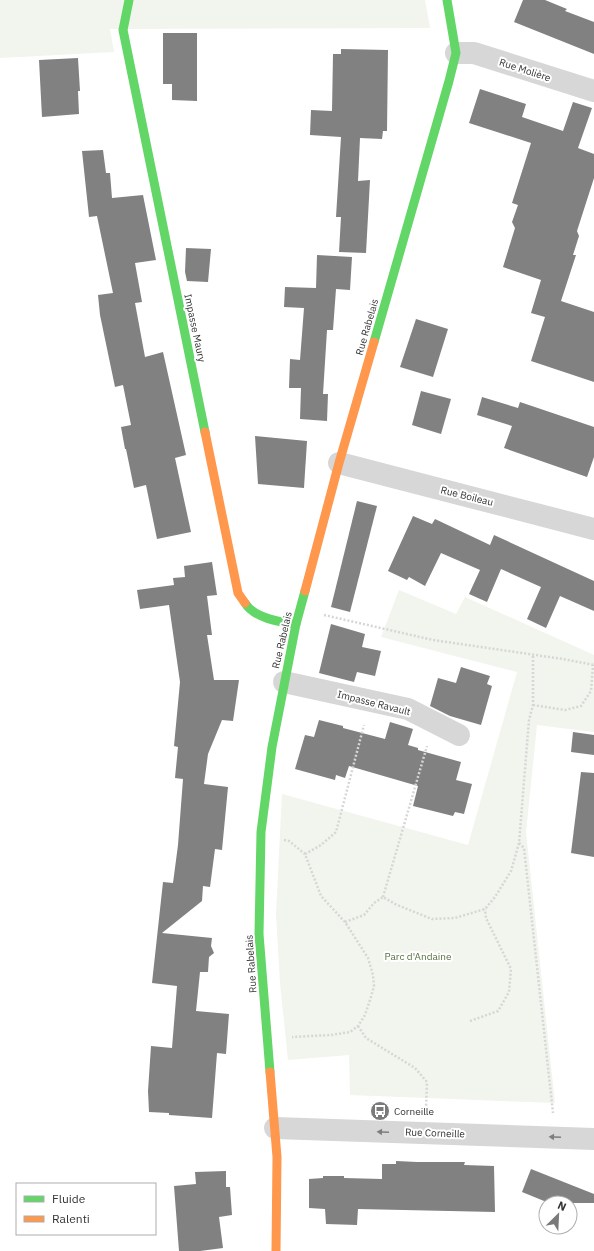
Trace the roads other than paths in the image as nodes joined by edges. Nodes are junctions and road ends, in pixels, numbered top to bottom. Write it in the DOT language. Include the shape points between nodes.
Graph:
graph roads {
  1 [pos="129,0"];
  2 [pos="447,0"];
  3 [pos="456,53"];
  4 [pos="594,91"];
  5 [pos="339,463"];
  6 [pos="594,529"];
  7 [pos="296,624"];
  8 [pos="284,682"];
  9 [pos="459,735"];
  10 [pos="275,1128"];
  11 [pos="594,1139"];
  12 [pos="276,1251"];
  1 -- 7 [label="street, Impasse Maury" via="123,30 238,593 250,610 275,621"];
  2 -- 3 [label="street"];
  3 -- 4 [label="street, Rue Molière" via="474,53"];
  3 -- 5 [label="street, Rue Rabelais"];
  5 -- 6 [label="street, Rue Boileau"];
  5 -- 7 [label="street, Rue Rabelais"];
  7 -- 8 [label="street, Rue Rabelais"];
  8 -- 9 [label="street, Impasse Ravault" via="408,709"];
  8 -- 10 [label="street, Rue Rabelais" via="272,747 261,832 259,934"];
  11 -- 10 [label="street, Rue Corneille, one-way"];
  10 -- 12 [label="street, Rue Rabelais"];
}
